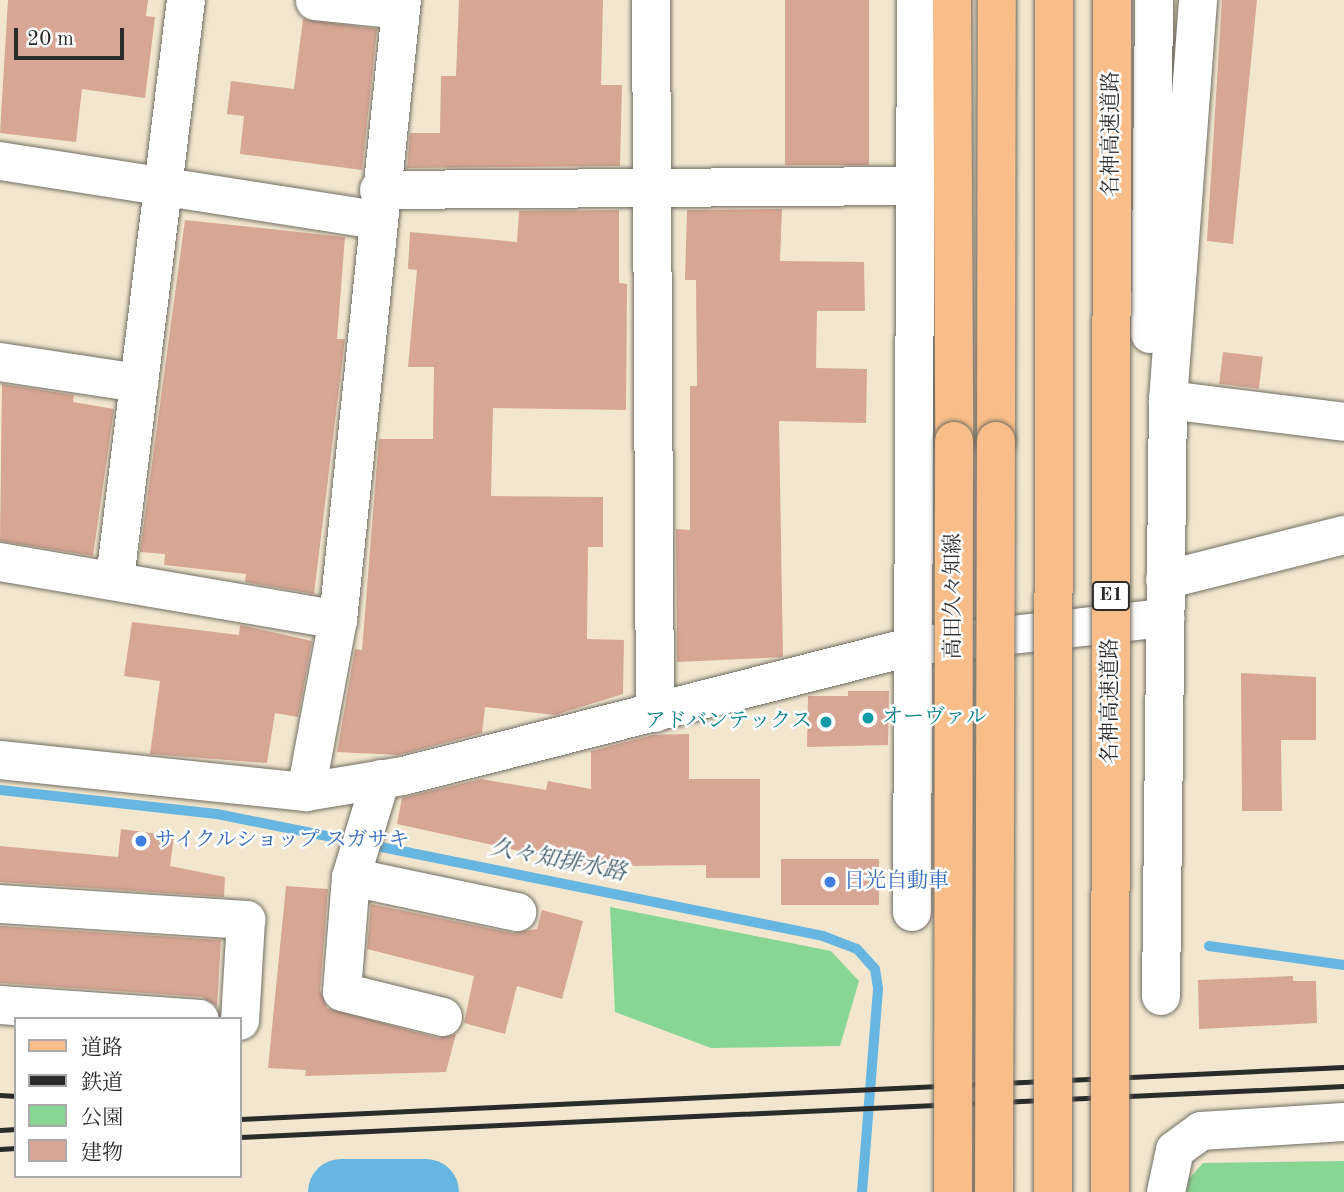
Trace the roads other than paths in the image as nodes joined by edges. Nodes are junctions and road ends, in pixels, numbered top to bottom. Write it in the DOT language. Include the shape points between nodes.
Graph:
graph roads {
  1 [pos="186,0"];
  2 [pos="651,0"];
  3 [pos="916,0"];
  4 [pos="952,0"];
  5 [pos="997,0"];
  6 [pos="1054,0"];
  7 [pos="1112,0"];
  8 [pos="1154,0"];
  9 [pos="1198,0"];
  10 [pos="315,1"];
  11 [pos="401,5"];
  12 [pos="0,161"];
  13 [pos="916,186"];
  14 [pos="163,189"];
  15 [pos="650,189"];
  16 [pos="377,205"];
  17 [pos="0,362"];
  18 [pos="139,383"];
  19 [pos="1168,400"];
  20 [pos="1344,422"];
  21 [pos="1168,514"];
  22 [pos="1344,535"];
  23 [pos="0,562"];
  24 [pos="115,579"];
  25 [pos="1165,580"];
  26 [pos="1164,618"];
  27 [pos="338,620"];
  28 [pos="914,646"];
  29 [pos="655,713"];
  30 [pos="0,760"];
  31 [pos="381,779"];
  32 [pos="306,792"];
  33 [pos="352,872"];
  34 [pos="0,904"];
  35 [pos="517,912"];
  36 [pos="912,912"];
  37 [pos="1161,996"];
  38 [pos="0,1005"];
  39 [pos="171,1017"];
  40 [pos="240,1017"];
  41 [pos="443,1017"];
  42 [pos="1344,1122"];
  43 [pos="953,1192"];
  44 [pos="994,1192"];
  45 [pos="1054,1192"];
  46 [pos="1110,1192"];
  47 [pos="1166,1192"];
  1 -- 14 [label="street"];
  2 -- 15 [label="street"];
  3 -- 13 [label="street"];
  4 -- 43 [label="main road, 高田久々知線, bridge"];
  5 -- 44 [label="main road, 高田久々知線, bridge"];
  6 -- 45 [label="main road, bridge"];
  7 -- 46 [label="main road, 名神高速道路 / E1, bridge"];
  8 -- 21 [label="street" via="1149,402"];
  9 -- 19 [label="street"];
  10 -- 11 [label="street"];
  11 -- 16 [label="street"];
  12 -- 14 [label="street"];
  13 -- 15 [label="street"];
  13 -- 28 [label="street"];
  14 -- 16 [label="street"];
  14 -- 18 [label="street"];
  15 -- 16 [label="street"];
  15 -- 29 [label="street"];
  16 -- 27 [label="street"];
  17 -- 18 [label="street"];
  18 -- 24 [label="street"];
  19 -- 20 [label="street"];
  19 -- 21 [label="street"];
  21 -- 25 [label="street"];
  22 -- 25 [label="street"];
  23 -- 24 [label="street"];
  24 -- 27 [label="street"];
  25 -- 26 [label="street"];
  26 -- 28 [label="street"];
  26 -- 37 [label="street"];
  27 -- 32 [label="street"];
  28 -- 29 [label="street"];
  28 -- 36 [label="street"];
  29 -- 31 [label="street"];
  30 -- 32 [label="street"];
  31 -- 32 [label="street"];
  31 -- 33 [label="street"];
  33 -- 35 [label="street"];
  33 -- 41 [label="street" via="342,992"];
  34 -- 40 [label="street" via="246,920"];
  38 -- 39 [label="street"];
  42 -- 47 [label="street" via="1201,1130 1175,1150"];
}
